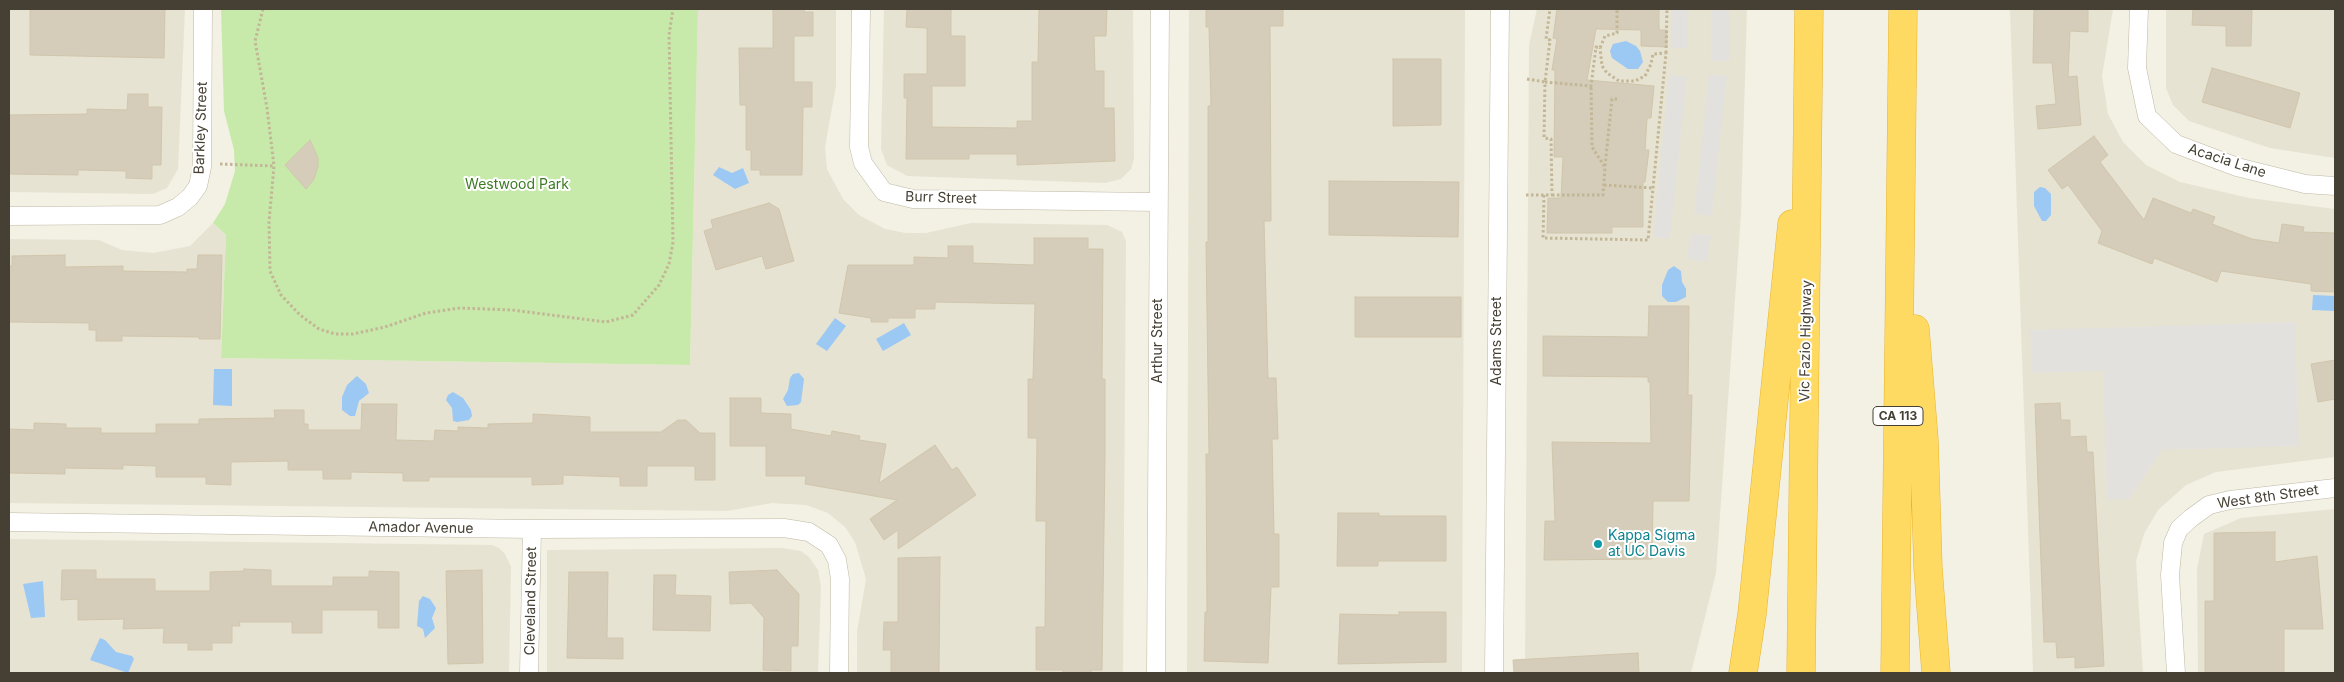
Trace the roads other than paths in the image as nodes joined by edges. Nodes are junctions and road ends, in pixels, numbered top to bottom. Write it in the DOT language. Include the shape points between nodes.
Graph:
graph roads {
  1 [pos="203,9"];
  2 [pos="861,9"];
  3 [pos="1160,9"];
  4 [pos="1500,9"];
  5 [pos="1809,9"];
  6 [pos="1903,9"];
  7 [pos="2139,9"];
  8 [pos="1809,104"];
  9 [pos="1902,158"];
  10 [pos="2335,186"];
  11 [pos="1158,202"];
  12 [pos="9,216"];
  13 [pos="2335,488"];
  14 [pos="9,522"];
  15 [pos="532,529"];
  16 [pos="529,673"];
  17 [pos="839,673"];
  18 [pos="1156,673"];
  19 [pos="1494,673"];
  20 [pos="1743,673"];
  21 [pos="1801,673"];
  22 [pos="1895,673"];
  23 [pos="1936,673"];
  24 [pos="2176,673"];
  1 -- 12 [label="street, Barkley Street" via="202,164 198,186 184,203 170,212 147,216"];
  2 -- 11 [label="street, Burr Street" via="859,147 863,163 884,192 913,200"];
  3 -- 11 [label="street, Arthur Street"];
  4 -- 19 [label="street, Adams Street"];
  5 -- 8 [label="highway, Vic Fazio Highway"];
  6 -- 9 [label="highway, CA 113"];
  7 -- 10 [label="street, Acacia Lane" via="2137,68 2147,116 2176,144 2237,167 2305,184"];
  8 -- 20 [label="highway" via="1789,247 1752,614"];
  8 -- 21 [label="highway, Vic Fazio Highway"];
  9 -- 22 [label="highway, CA 113"];
  9 -- 23 [label="highway" via="1924,440 1928,568"];
  11 -- 18 [label="street, Arthur Street"];
  13 -- 24 [label="street, West 8th Street" via="2209,505 2179,529 2173,543 2170,575"];
  14 -- 15 [label="street, Amador Avenue"];
  15 -- 16 [label="street, Cleveland Street"];
  15 -- 17 [label="street, Amador Avenue" via="784,528 809,532 828,545 837,560 840,579"];
}
